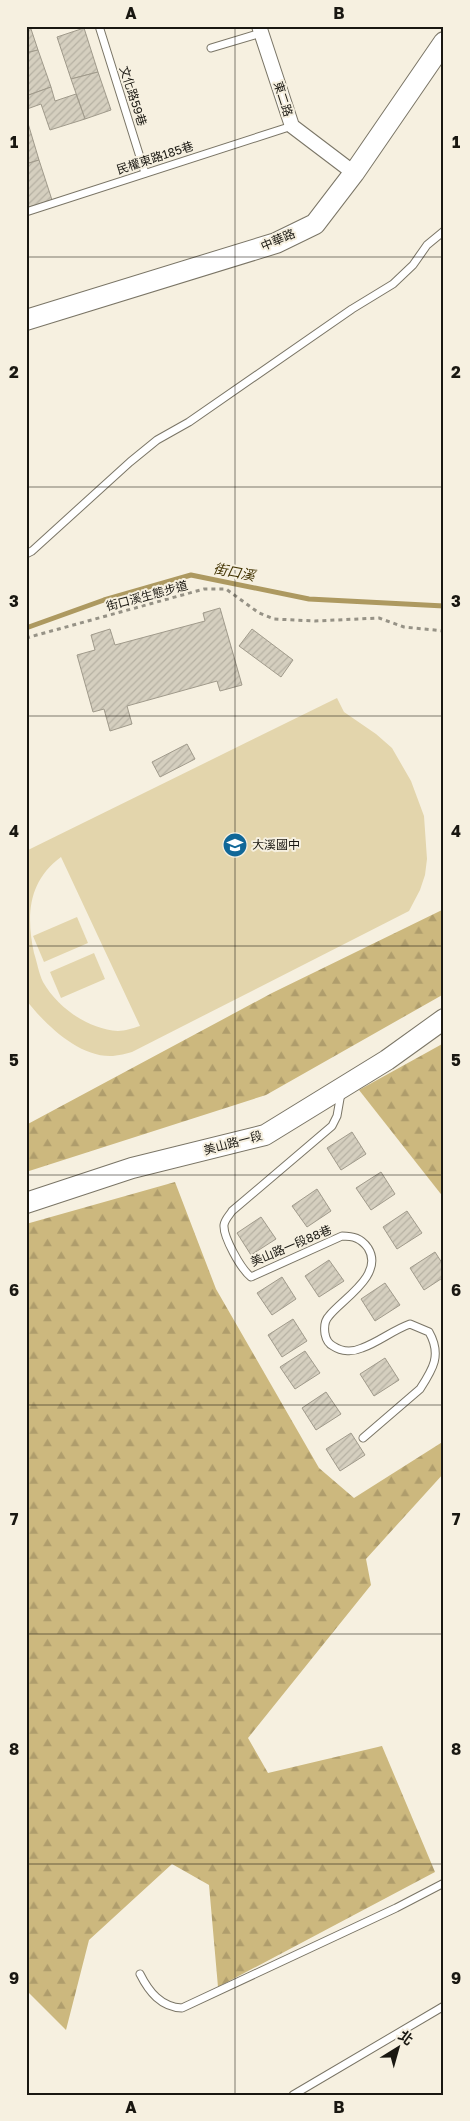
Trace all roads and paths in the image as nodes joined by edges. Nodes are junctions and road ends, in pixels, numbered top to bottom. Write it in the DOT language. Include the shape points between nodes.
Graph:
graph roads {
  1 [pos="99,26"];
  2 [pos="260,30"];
  3 [pos="444,42"];
  4 [pos="211,48"];
  5 [pos="292,126"];
  6 [pos="145,173"];
  7 [pos="354,173"];
  8 [pos="26,212"];
  9 [pos="444,231"];
  10 [pos="26,320"];
  11 [pos="26,554"];
  12 [pos="444,632"];
  13 [pos="26,638"];
  14 [pos="444,1019"];
  15 [pos="342,1088"];
  16 [pos="26,1203"];
  17 [pos="363,1438"];
  18 [pos="444,1883"];
  19 [pos="140,1974"];
  20 [pos="444,2006"];
  21 [pos="293,2095"];
  1 -- 6 [label="lane, 文化路59巷"];
  2 -- 4 [label="lane"];
  2 -- 5 [label="street, 東二路"];
  3 -- 7 [label="street, 中華路"];
  5 -- 6 [label="lane, 民權東路185巷"];
  5 -- 7 [label="street, 東二路"];
  6 -- 8 [label="lane, 民權東路185巷"];
  7 -- 10 [label="street, 中華路" via="315,224 276,243"];
  9 -- 11 [label="lane" via="427,245 394,284 352,309 189,422 157,440"];
  12 -- 13 [label="path, 街口溪生態步道" via="404,627 378,618 274,619 259,613 226,589 204,590"];
  14 -- 15 [label="street, 美山路一段"];
  15 -- 16 [label="street, 美山路一段" via="265,1136 132,1168"];
  15 -- 17 [label="lane, 美山路一段88巷" via="332,1126 232,1212 224,1226 226,1238 251,1277 342,1236 354,1236 365,1243 371,1252 371,1264 364,1281 328,1316 324,1326 325,1338 332,1346 355,1351 410,1324 429,1332 436,1347 436,1356 425,1381 420,1389"];
  18 -- 19 [label="lane" via="182,2008 172,2007 158,1999 146,1987"];
  20 -- 21 [label="lane"];
}
